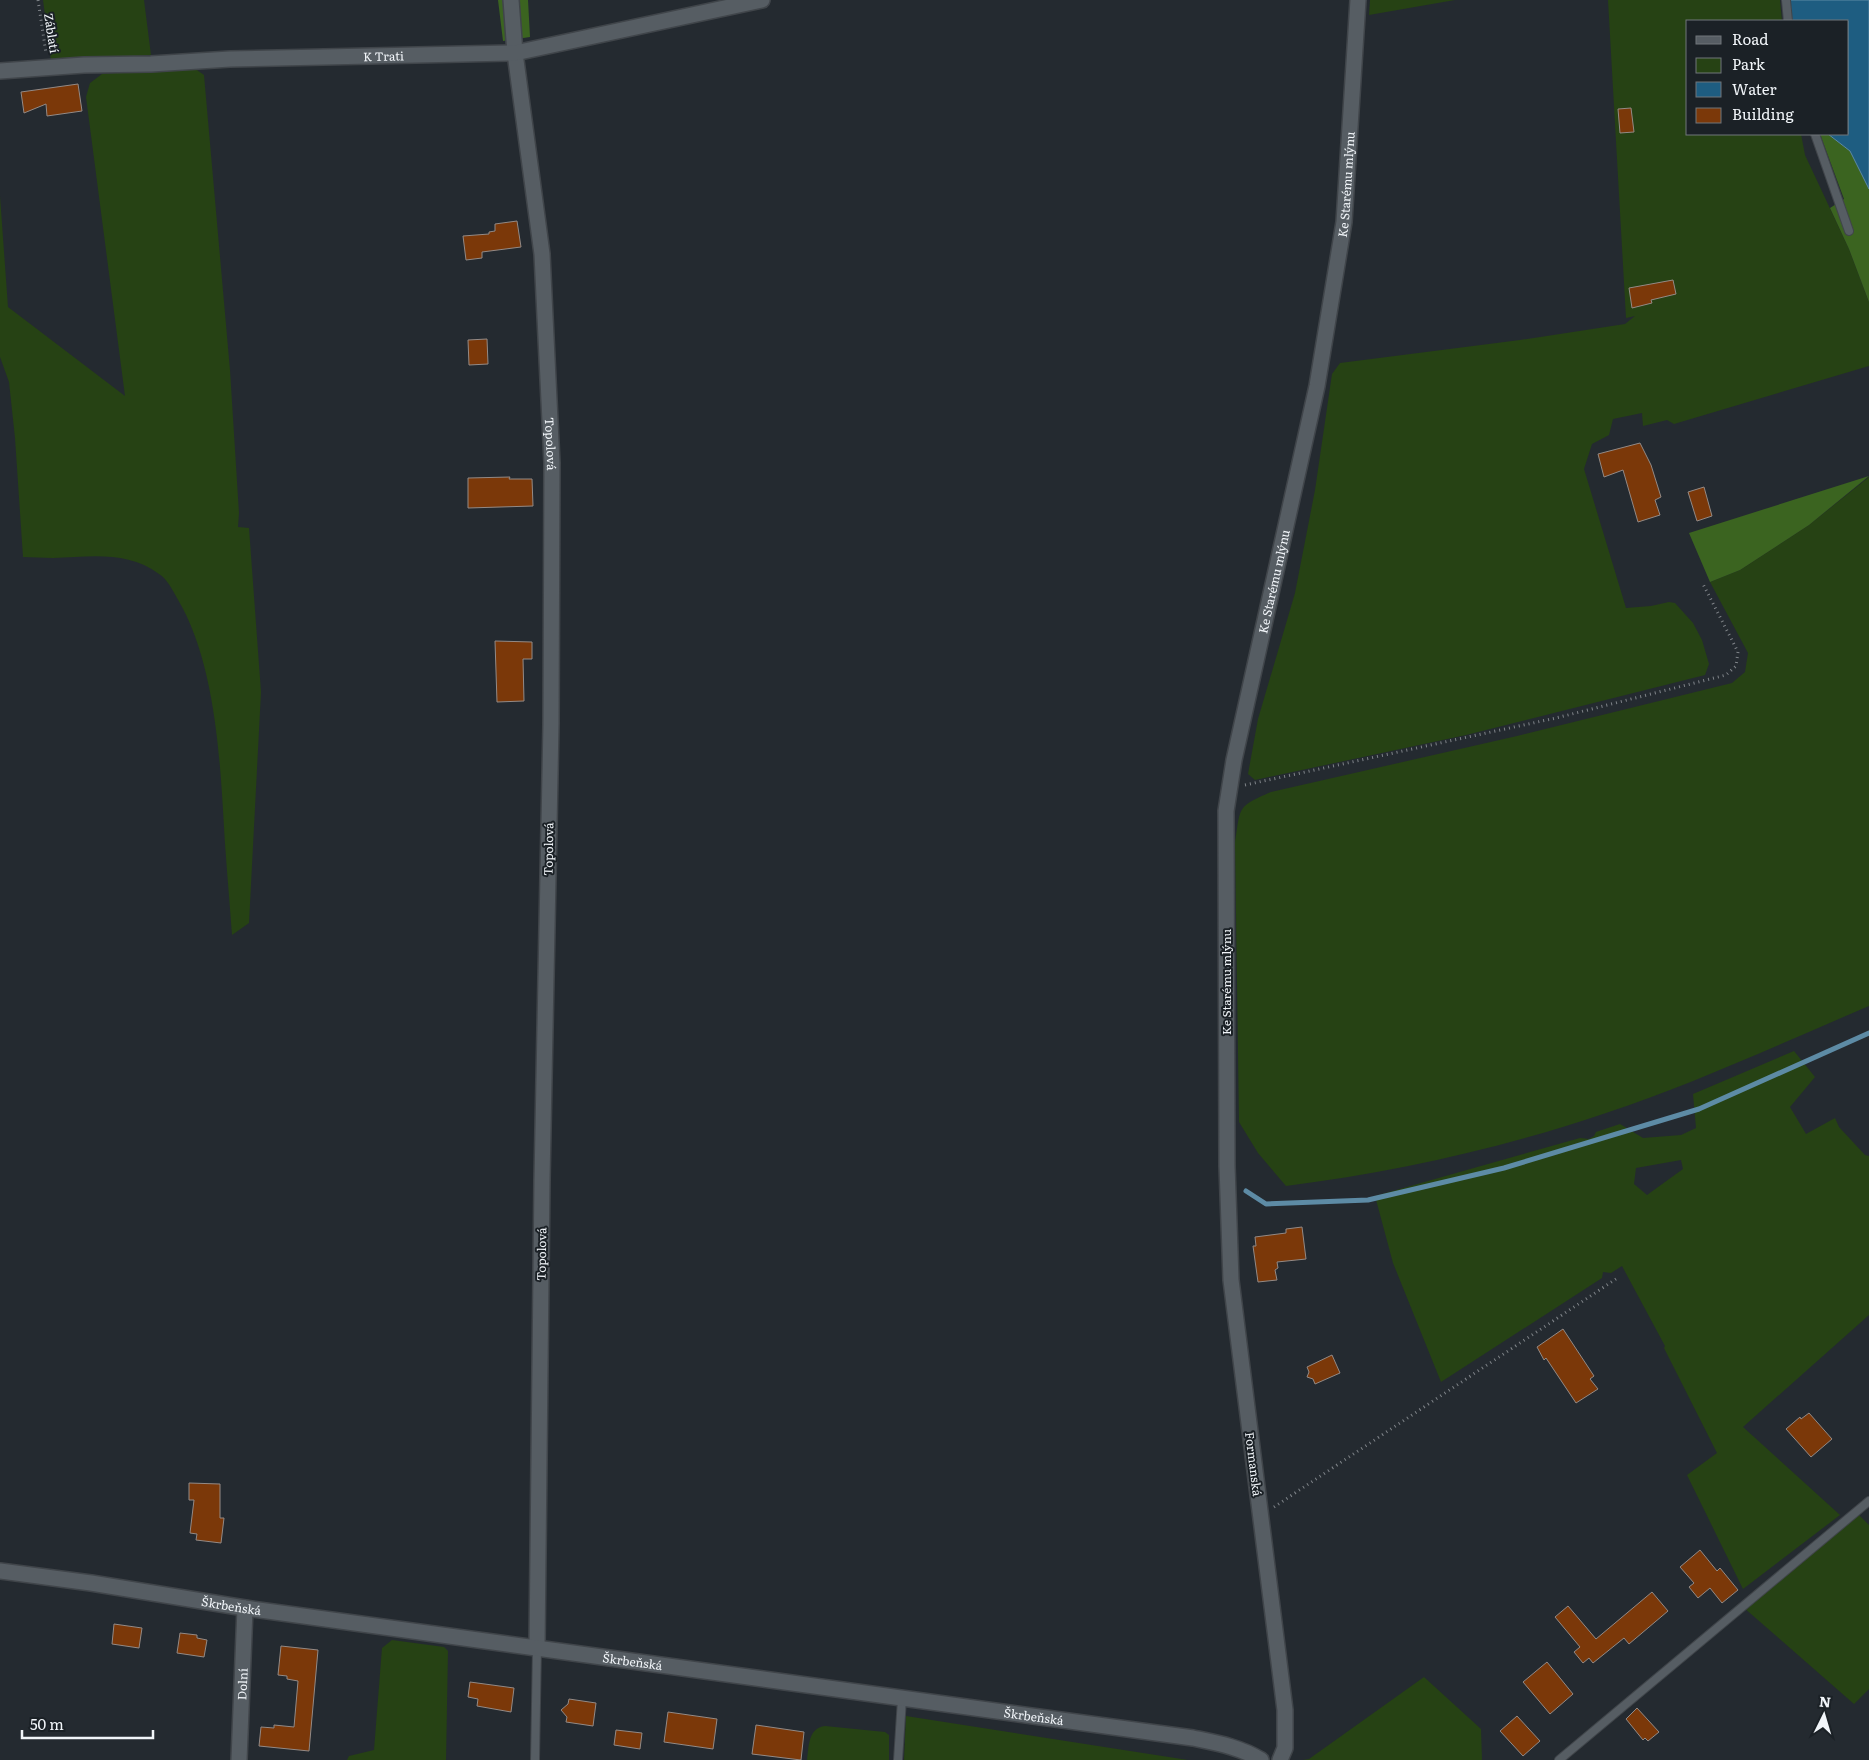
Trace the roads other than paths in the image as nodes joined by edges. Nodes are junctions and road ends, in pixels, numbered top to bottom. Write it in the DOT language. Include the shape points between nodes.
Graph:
graph roads {
  1 [pos="510,0"];
  2 [pos="762,0"];
  3 [pos="1358,0"];
  4 [pos="1786,0"];
  5 [pos="1788,20"];
  6 [pos="515,53"];
  7 [pos="0,71"];
  8 [pos="1815,135"];
  9 [pos="1849,231"];
  10 [pos="1228,1166"];
  11 [pos="1869,1501"];
  12 [pos="0,1571"];
  13 [pos="245,1608"];
  14 [pos="536,1646"];
  15 [pos="902,1699"];
  16 [pos="239,1760"];
  17 [pos="535,1760"];
  18 [pos="898,1760"];
  19 [pos="1261,1760"];
  20 [pos="1280,1760"];
  21 [pos="1559,1760"];
  1 -- 6 [label="street, Topolová"];
  2 -- 6 [label="street, K Trati"];
  3 -- 10 [label="street, Ke Starému mlýnu" via="1344,222 1317,386 1234,760 1226,811"];
  4 -- 5 [label="lane"];
  6 -- 7 [label="street, K Trati" via="230,59"];
  6 -- 14 [label="street, Topolová" via="542,254 552,463 551,724"];
  8 -- 9 [label="lane"];
  10 -- 20 [label="street, Formanská" via="1231,1280 1284,1710 1285,1748"];
  11 -- 21 [label="lane"];
  12 -- 13 [label="street, Škrbeňská"];
  13 -- 14 [label="street, Škrbeňská"];
  13 -- 16 [label="street, Dolní"];
  14 -- 15 [label="street, Škrbeňská"];
  14 -- 17 [label="lane"];
  15 -- 18 [label="lane"];
  15 -- 19 [label="street, Škrbeňská" via="1193,1738 1248,1752"];
}
